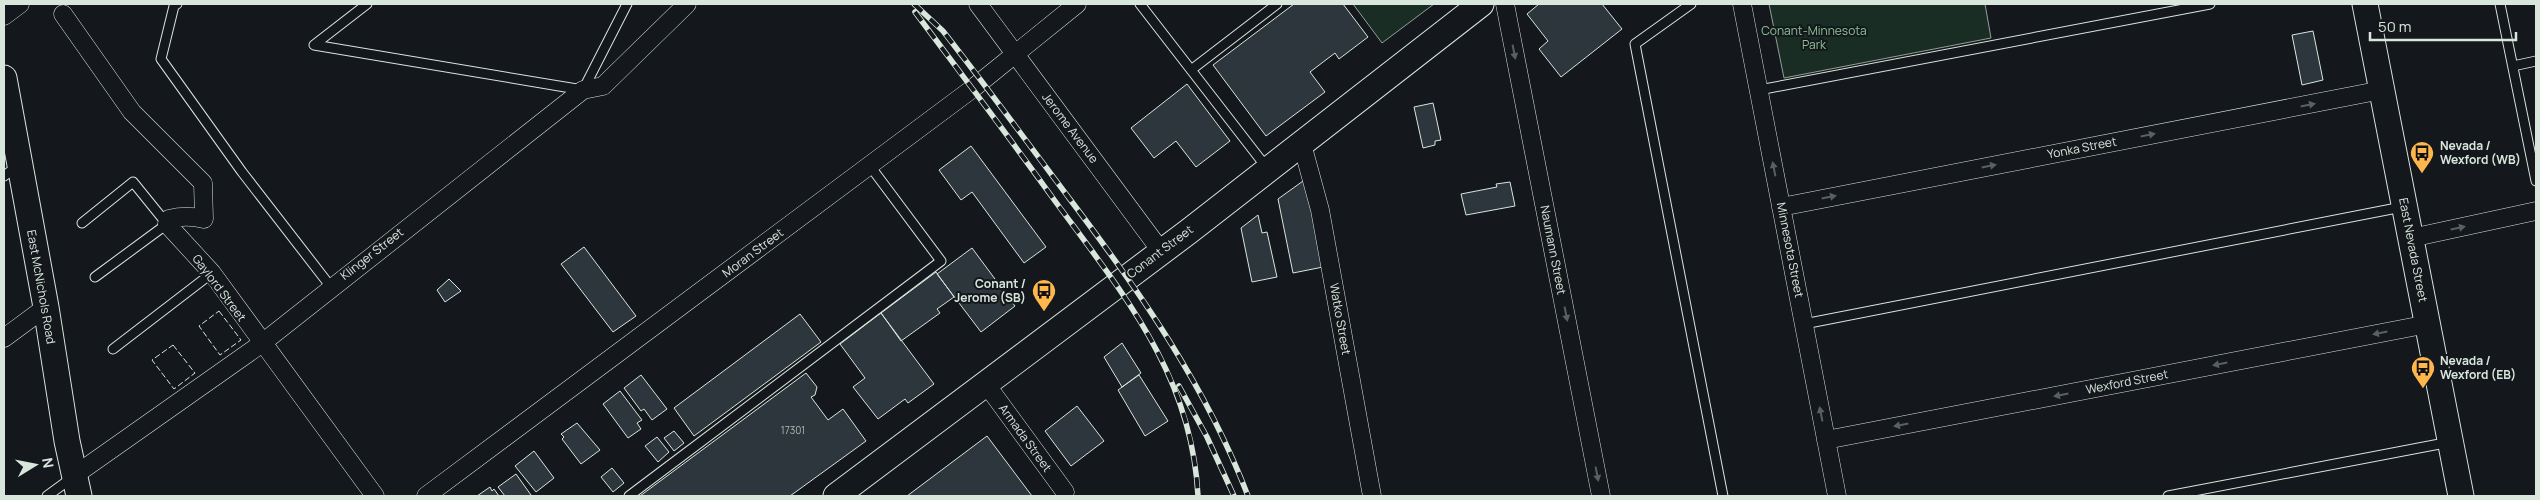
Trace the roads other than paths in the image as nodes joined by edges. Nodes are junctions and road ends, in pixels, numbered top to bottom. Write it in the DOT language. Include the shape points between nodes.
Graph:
graph roads {
  1 [pos="20,4"];
  2 [pos="177,4"];
  3 [pos="367,4"];
  4 [pos="627,4"];
  5 [pos="687,4"];
  6 [pos="978,4"];
  7 [pos="1077,4"];
  8 [pos="1140,4"];
  9 [pos="1277,4"];
  10 [pos="1481,4"];
  11 [pos="1505,4"];
  12 [pos="1691,4"];
  13 [pos="1742,4"];
  14 [pos="2210,4"];
  15 [pos="2365,4"];
  16 [pos="2500,4"];
  17 [pos="63,14"];
  18 [pos="4,16"];
  19 [pos="1015,54"];
  20 [pos="2536,61"];
  21 [pos="2512,66"];
  22 [pos="1191,70"];
  23 [pos="4,78"];
  24 [pos="583,90"];
  25 [pos="1759,90"];
  26 [pos="2382,90"];
  27 [pos="1302,144"];
  28 [pos="870,166"];
  29 [pos="1269,169"];
  30 [pos="12,170"];
  31 [pos="2536,181"];
  32 [pos="1781,206"];
  33 [pos="2405,207"];
  34 [pos="2536,211"];
  35 [pos="82,223"];
  36 [pos="167,224"];
  37 [pos="2411,238"];
  38 [pos="1162,251"];
  39 [pos="212,273"];
  40 [pos="95,277"];
  41 [pos="331,287"];
  42 [pos="46,308"];
  43 [pos="1804,324"];
  44 [pos="2428,324"];
  45 [pos="4,338"];
  46 [pos="261,344"];
  47 [pos="113,350"];
  48 [pos="986,384"];
  49 [pos="1826,440"];
  50 [pos="2450,442"];
  51 [pos="77,486"];
  52 [pos="1065,492"];
  53 [pos="47,496"];
  54 [pos="375,496"];
  55 [pos="426,496"];
  56 [pos="629,496"];
  57 [pos="836,496"];
  58 [pos="1372,496"];
  59 [pos="1601,496"];
  60 [pos="1723,496"];
  61 [pos="1838,496"];
  62 [pos="2168,496"];
  63 [pos="2461,496"];
  1 -- 18 [label="street"];
  2 -- 41 [label="lane" via="161,59 242,172"];
  3 -- 24 [label="lane" via="314,46"];
  4 -- 24 [label="lane"];
  5 -- 24 [label="street, Klinger Street" via="603,86"];
  6 -- 19 [label="street, Jerome Avenue"];
  7 -- 19 [label="street, Moran Street"];
  8 -- 22 [label="lane"];
  9 -- 22 [label="lane"];
  10 -- 27 [label="main road, Conant Street"];
  11 -- 59 [label="street, Naumann Street, one-way"];
  12 -- 60 [label="lane" via="1635,44"];
  13 -- 25 [label="street, Minnesota Street"];
  14 -- 25 [label="lane"];
  15 -- 26 [label="main road, East Nevada Street"];
  16 -- 21 [label="lane"];
  17 -- 36 [label="street" via="132,112 203,183 204,218 169,219"];
  19 -- 28 [label="street, Moran Street"];
  19 -- 38 [label="street, Jerome Avenue"];
  20 -- 21 [label="lane"];
  21 -- 31 [label="lane"];
  22 -- 29 [label="lane"];
  23 -- 30 [label="main road, East McNichols Road"];
  24 -- 41 [label="street, Klinger Street"];
  32 -- 25 [label="street, Minnesota Street, one-way"];
  32 -- 26 [label="street, Yonka Street, one-way"];
  26 -- 33 [label="main road, East Nevada Street"];
  27 -- 29 [label="main road, Conant Street"];
  27 -- 58 [label="street, Watko Street" via="1320,210"];
  28 -- 55 [label="street, Moran Street"];
  28 -- 56 [label="lane" via="941,261"];
  29 -- 38 [label="main road, Conant Street"];
  30 -- 42 [label="main road, East McNichols Road"];
  32 -- 43 [label="street, Minnesota Street"];
  33 -- 37 [label="main road, East Nevada Street"];
  33 -- 43 [label="lane"];
  37 -- 34 [label="street, one-way"];
  35 -- 36 [label="lane" via="132,182"];
  36 -- 39 [label="street, Gaylord Street"];
  36 -- 40 [label="lane"];
  37 -- 44 [label="main road, East Nevada Street"];
  38 -- 48 [label="main road, Conant Street"];
  39 -- 46 [label="street, Gaylord Street"];
  39 -- 47 [label="lane"];
  41 -- 46 [label="street, Klinger Street"];
  42 -- 45 [label="street"];
  42 -- 51 [label="main road, East McNichols Road"];
  49 -- 43 [label="street, Minnesota Street, one-way"];
  44 -- 49 [label="street, Wexford Street, one-way"];
  44 -- 50 [label="main road, East Nevada Street"];
  46 -- 51 [label="street, Klinger Street"];
  46 -- 54 [label="street, Gaylord Street"];
  48 -- 52 [label="street, Armada Street"];
  48 -- 57 [label="main road, Conant Street"];
  49 -- 61 [label="street, Minnesota Street"];
  50 -- 62 [label="lane"];
  50 -- 63 [label="main road, East Nevada Street"];
  51 -- 53 [label="lane, Klinger Street"];
}
